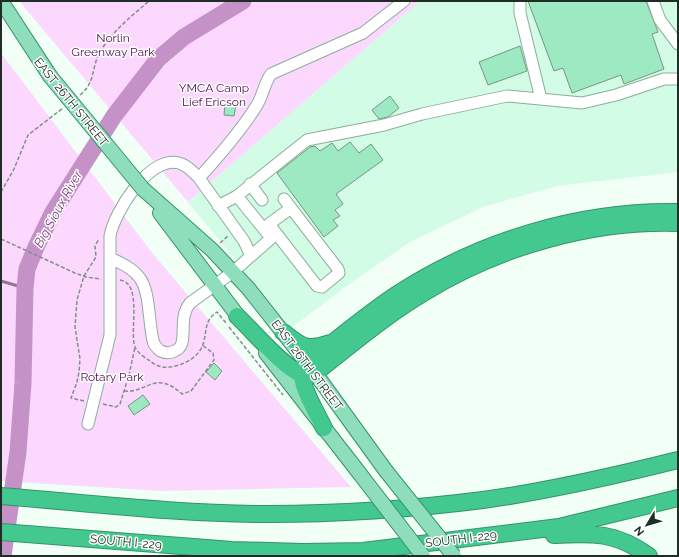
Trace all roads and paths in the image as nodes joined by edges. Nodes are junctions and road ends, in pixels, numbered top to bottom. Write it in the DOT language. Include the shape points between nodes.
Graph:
graph roads {
  1 [pos="1,1"];
  2 [pos="404,1"];
  3 [pos="520,1"];
  4 [pos="653,1"];
  5 [pos="1,14"];
  6 [pos="678,44"];
  7 [pos="50,76"];
  8 [pos="678,79"];
  9 [pos="541,99"];
  10 [pos="199,178"];
  11 [pos="1,184"];
  12 [pos="250,184"];
  13 [pos="4,186"];
  14 [pos="143,189"];
  15 [pos="237,196"];
  16 [pos="284,199"];
  17 [pos="262,200"];
  18 [pos="218,206"];
  19 [pos="291,208"];
  20 [pos="678,212"];
  21 [pos="678,223"];
  22 [pos="274,236"];
  23 [pos="1,239"];
  24 [pos="251,256"];
  25 [pos="110,258"];
  26 [pos="233,272"];
  27 [pos="110,280"];
  28 [pos="215,286"];
  29 [pos="237,316"];
  30 [pos="283,332"];
  31 [pos="339,338"];
  32 [pos="202,345"];
  33 [pos="308,370"];
  34 [pos="124,391"];
  35 [pos="283,395"];
  36 [pos="88,424"];
  37 [pos="324,428"];
  38 [pos="678,456"];
  39 [pos="678,460"];
  40 [pos="639,469"];
  41 [pos="1,496"];
  42 [pos="678,498"];
  43 [pos="1,532"];
  44 [pos="476,537"];
  45 [pos="423,556"];
  46 [pos="454,556"];
  47 [pos="649,556"];
  1 -- 7 [label="main road"];
  2 -- 10 [label="lane" via="363,33 271,74 244,126"];
  3 -- 9 [label="lane" via="520,13"];
  4 -- 6 [label="lane" via="660,20"];
  5 -- 7 [label="main road, EAST 26TH STREET"];
  7 -- 14 [label="main road, EAST 26TH STREET, bridge"];
  8 -- 9 [label="lane" via="664,79 582,103"];
  9 -- 12 [label="lane" via="507,96 307,140"];
  10 -- 18 [label="lane"];
  10 -- 25 [label="lane" via="186,166 171,162 147,174 112,224"];
  11 -- 13 [label="path"];
  12 -- 15 [label="lane"];
  12 -- 17 [label="lane"];
  14 -- 26 [label="main road, EAST 26TH STREET"];
  14 -- 28 [label="main road, EAST 26TH STREET"];
  15 -- 18 [label="lane"];
  15 -- 22 [label="lane"];
  16 -- 19 [label="lane"];
  18 -- 24 [label="lane" via="244,241"];
  19 -- 22 [label="lane" via="270,224"];
  19 -- 22 [label="lane" via="339,273 322,287 317,286"];
  20 -- 31 [label="highway" via="632,213 569,223 489,247 438,271 396,296"];
  21 -- 33 [label="highway" via="645,224 585,232 502,255 426,291"];
  22 -- 24 [label="lane"];
  23 -- 27 [label="path" via="86,277"];
  24 -- 26 [label="lane"];
  25 -- 27 [label="lane"];
  25 -- 28 [label="lane" via="128,266 140,277 145,289 154,344 160,351 176,351 182,344 186,309"];
  26 -- 28 [label="lane"];
  26 -- 30 [label="main road, EAST 26TH STREET"];
  27 -- 32 [label="path" via="126,281 130,285 133,296 135,346 142,356 169,368 192,359"];
  27 -- 36 [label="lane" via="110,335"];
  28 -- 29 [label="main road, EAST 26TH STREET"];
  29 -- 33 [label="highway" via="288,367"];
  29 -- 37 [label="main road, EAST 26TH STREET"];
  30 -- 31 [label="highway" via="304,347 323,345"];
  30 -- 33 [label="main road, EAST 26TH STREET"];
  31 -- 33 [label="highway"];
  32 -- 34 [label="path" via="213,353 214,360 191,391 182,394 172,386 151,383 129,392"];
  32 -- 35 [label="path" via="207,323 217,312"];
  33 -- 37 [label="highway"];
  33 -- 46 [label="main road, EAST 26TH STREET, bridge"];
  37 -- 45 [label="main road, EAST 26TH STREET, bridge"];
  38 -- 40 [label="highway"];
  39 -- 40 [label="highway"];
  40 -- 41 [label="highway" via="545,490 483,500 408,508 315,513 229,513"];
  42 -- 44 [label="highway, SOUTH I-229" via="558,526"];
  43 -- 44 [label="highway, SOUTH I-229" via="232,550 343,552"];
  44 -- 47 [label="highway" via="606,535 630,544"];
}
